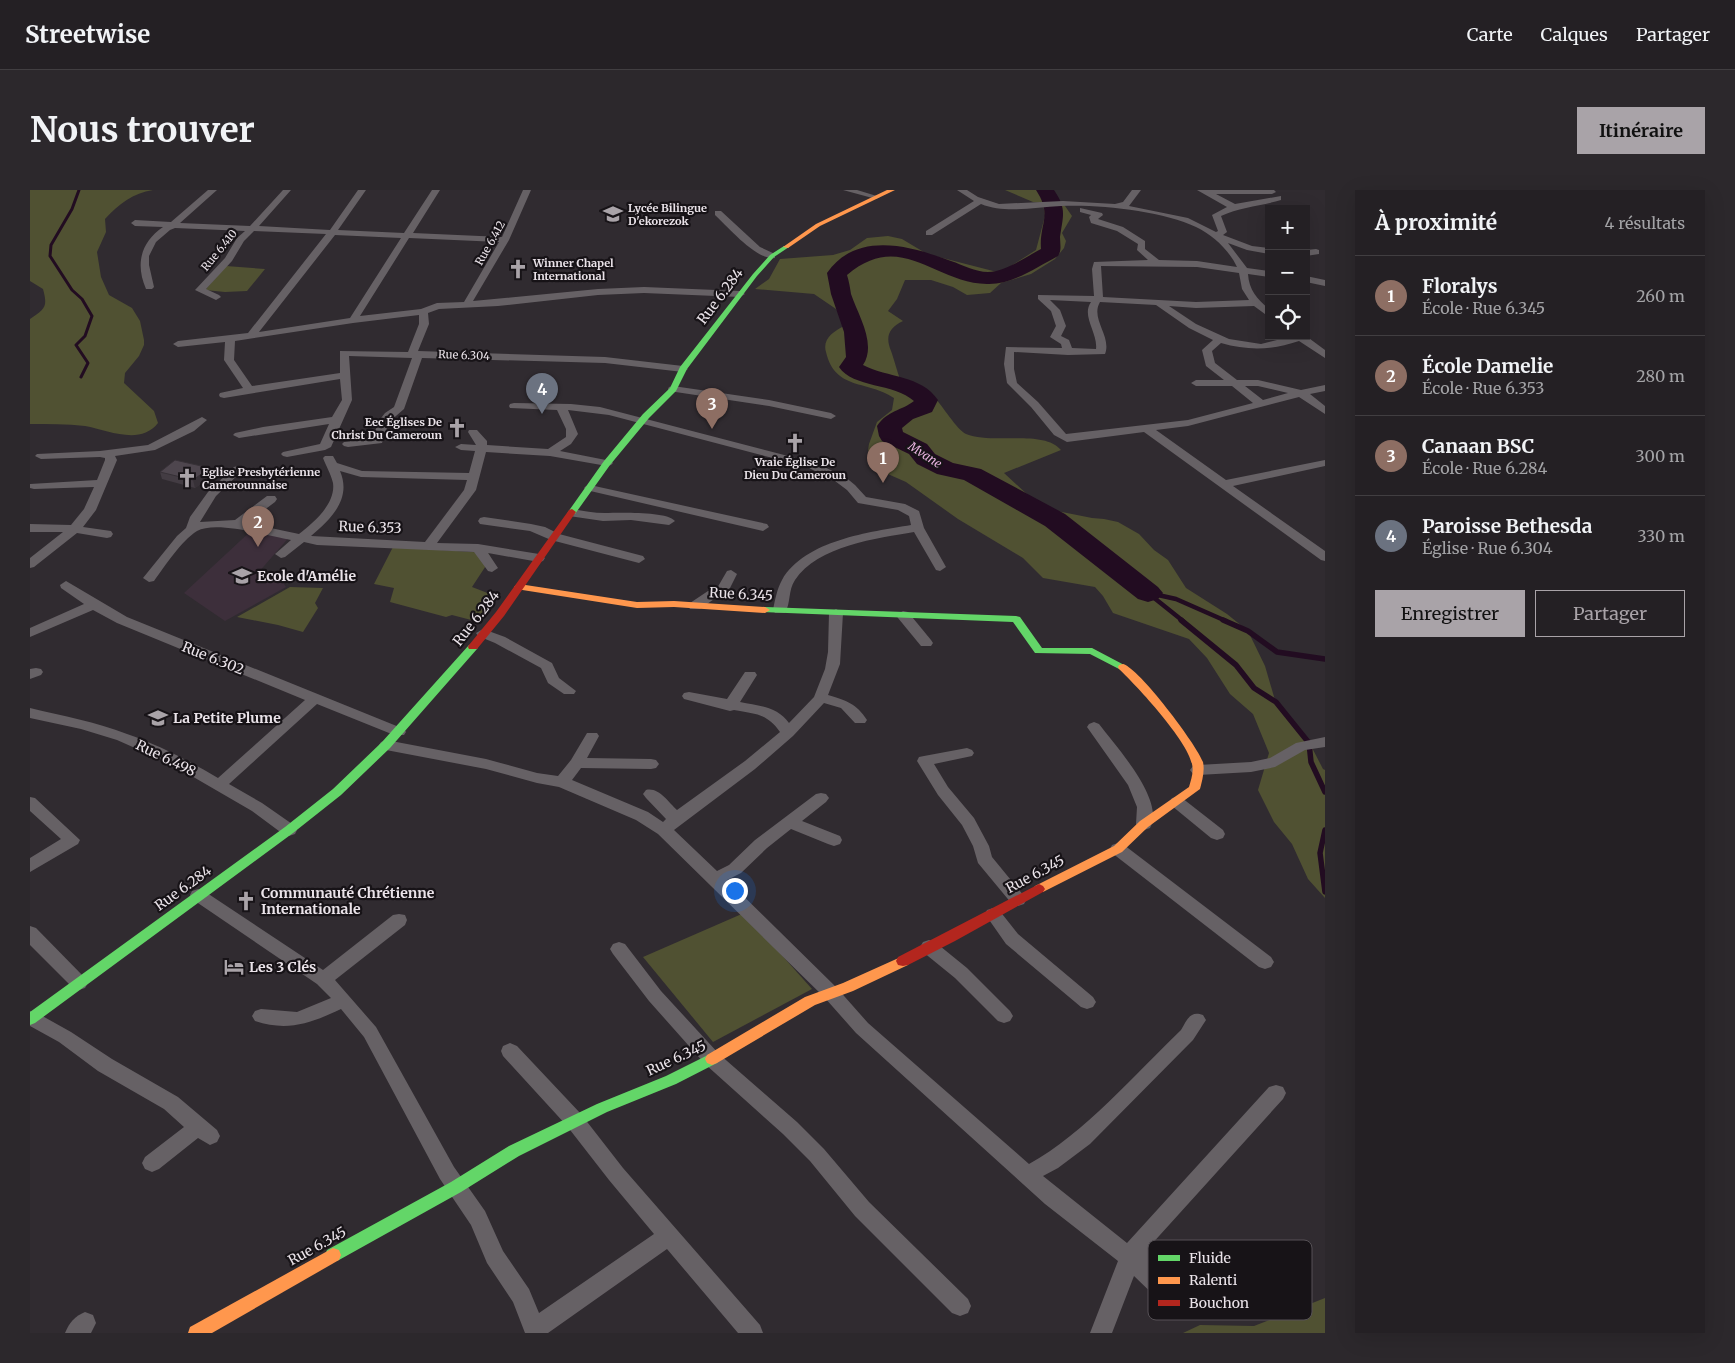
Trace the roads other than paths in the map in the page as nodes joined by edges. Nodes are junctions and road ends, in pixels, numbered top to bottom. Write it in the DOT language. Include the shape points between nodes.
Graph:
graph roads {
  1 [pos="213,190"];
  2 [pos="287,190"];
  3 [pos="362,190"];
  4 [pos="436,190"];
  5 [pos="527,190"];
  6 [pos="847,190"];
  7 [pos="892,190"];
  8 [pos="961,190"];
  9 [pos="1137,190"];
  10 [pos="1200,192"];
  11 [pos="876,197"];
  12 [pos="978,202"];
  13 [pos="1076,204"];
  14 [pos="1118,207"];
  15 [pos="1234,207"];
  16 [pos="718,213"];
  17 [pos="135,223"];
  18 [pos="173,225"];
  19 [pos="254,228"];
  20 [pos="332,233"];
  21 [pos="929,233"];
  22 [pos="409,234"];
  23 [pos="1215,236"];
  24 [pos="505,240"];
  25 [pos="1265,250"];
  26 [pos="772,256"];
  27 [pos="1156,264"];
  28 [pos="1244,272"];
  29 [pos="1265,274"];
  30 [pos="1310,280"];
  31 [pos="1325,283"];
  32 [pos="149,287"];
  33 [pos="740,294"];
  34 [pos="216,297"];
  35 [pos="1097,299"];
  36 [pos="1159,303"];
  37 [pos="1257,303"];
  38 [pos="467,304"];
  39 [pos="1265,310"];
  40 [pos="423,312"];
  41 [pos="353,320"];
  42 [pos="251,336"];
  43 [pos="230,339"];
  44 [pos="1293,340"];
  45 [pos="1304,340"];
  46 [pos="1218,341"];
  47 [pos="1325,341"];
  48 [pos="178,344"];
  49 [pos="1314,347"];
  50 [pos="1047,351"];
  51 [pos="1068,352"];
  52 [pos="1101,352"];
  53 [pos="415,354"];
  54 [pos="1325,355"];
  55 [pos="1112,356"];
  56 [pos="1050,364"];
  57 [pos="683,369"];
  58 [pos="346,375"];
  59 [pos="1232,382"];
  60 [pos="1196,383"];
  61 [pos="1325,388"];
  62 [pos="249,389"];
  63 [pos="673,389"];
  64 [pos="1301,393"];
  65 [pos="224,395"];
  66 [pos="1262,404"];
  67 [pos="514,406"];
  68 [pos="562,408"];
  69 [pos="1325,411"];
  70 [pos="831,416"];
  71 [pos="202,420"];
  72 [pos="336,420"];
  73 [pos="642,422"];
  74 [pos="1146,429"];
  75 [pos="473,432"];
  76 [pos="239,436"];
  77 [pos="348,444"];
  78 [pos="325,447"];
  79 [pos="461,447"];
  80 [pos="482,448"];
  81 [pos="550,453"];
  82 [pos="100,454"];
  83 [pos="287,454"];
  84 [pos="41,456"];
  85 [pos="607,463"];
  86 [pos="1325,463"];
  87 [pos="331,465"];
  88 [pos="238,469"];
  89 [pos="472,477"];
  90 [pos="102,483"];
  91 [pos="1225,484"];
  92 [pos="34,486"];
  93 [pos="590,488"];
  94 [pos="271,499"];
  95 [pos="572,513"];
  96 [pos="484,521"];
  97 [pos="669,521"];
  98 [pos="238,524"];
  99 [pos="197,527"];
  100 [pos="762,527"];
  101 [pos="30,528"];
  102 [pos="918,528"];
  103 [pos="75,529"];
  104 [pos="107,534"];
  105 [pos="554,537"];
  106 [pos="301,538"];
  107 [pos="429,545"];
  108 [pos="478,548"];
  109 [pos="281,554"];
  110 [pos="1325,557"];
  111 [pos="539,558"];
  112 [pos="639,559"];
  113 [pos="30,564"];
  114 [pos="940,566"];
  115 [pos="492,568"];
  116 [pos="731,574"];
  117 [pos="149,578"];
  118 [pos="66,585"];
  119 [pos="519,587"];
  120 [pos="94,606"];
  121 [pos="695,606"];
  122 [pos="780,610"];
  123 [pos="836,613"];
  124 [pos="903,615"];
  125 [pos="30,633"];
  126 [pos="483,633"];
  127 [pos="926,644"];
  128 [pos="750,675"];
  129 [pos="568,691"];
  130 [pos="689,696"];
  131 [pos="821,698"];
  132 [pos="314,699"];
  133 [pos="730,706"];
  134 [pos="30,713"];
  135 [pos="860,720"];
  136 [pos="1094,727"];
  137 [pos="399,732"];
  138 [pos="788,733"];
  139 [pos="592,736"];
  140 [pos="1325,742"];
  141 [pos="386,745"];
  142 [pos="967,753"];
  143 [pos="576,763"];
  144 [pos="651,764"];
  145 [pos="1198,770"];
  146 [pos="562,782"];
  147 [pos="218,786"];
  148 [pos="651,794"];
  149 [pos="821,798"];
  150 [pos="30,802"];
  151 [pos="1177,802"];
  152 [pos="676,819"];
  153 [pos="790,822"];
  154 [pos="1144,824"];
  155 [pos="289,830"];
  156 [pos="664,830"];
  157 [pos="1217,834"];
  158 [pos="834,840"];
  159 [pos="1118,849"];
  160 [pos="30,866"];
  161 [pos="716,879"];
  162 [pos="198,895"];
  163 [pos="1018,900"];
  164 [pos="993,914"];
  165 [pos="399,920"];
  166 [pos="30,934"];
  167 [pos="929,947"];
  168 [pos="619,949"];
  169 [pos="1265,962"];
  170 [pos="323,979"];
  171 [pos="79,983"];
  172 [pos="831,993"];
  173 [pos="344,1000"];
  174 [pos="1087,1002"];
  175 [pos="261,1016"];
  176 [pos="1004,1016"];
  177 [pos="30,1019"];
  178 [pos="1197,1020"];
  179 [pos="510,1051"];
  180 [pos="712,1059"];
  181 [pos="1276,1093"];
  182 [pos="574,1120"];
  183 [pos="152,1163"];
  184 [pos="1029,1174"];
  185 [pos="456,1187"];
  186 [pos="669,1236"];
  187 [pos="1133,1252"];
  188 [pos="960,1306"];
  189 [pos="205,1331"];
  190 [pos="536,1331"];
  191 [pos="752,1333"];
  192 [pos="1101,1333"];
  1 -- 18 [label="street"];
  2 -- 19 [label="street, Rue 6.410"];
  3 -- 20 [label="street"];
  4 -- 22 [label="street"];
  5 -- 24 [label="street, Rue 6.412"];
  6 -- 11 [label="street"];
  7 -- 11 [label="street, Rue 6.284"];
  8 -- 12 [label="street"];
  9 -- 14 [label="street" via="1126,204"];
  10 -- 15 [label="street"];
  10 -- 15 [label="street" via="1275,195 1257,204"];
  11 -- 26 [label="street, Rue 6.284" via="818,225"];
  12 -- 13 [label="street" via="999,207"];
  12 -- 21 [label="street"];
  13 -- 14 [label="street"];
  13 -- 27 [label="street" via="1079,209 1099,215 1093,217 1094,220 1120,228 1142,243 1141,250"];
  14 -- 23 [label="street" via="1190,222"];
  15 -- 23 [label="street" via="1216,215 1223,232"];
  16 -- 26 [label="street" via="757,249"];
  17 -- 18 [label="street"];
  18 -- 19 [label="street"];
  18 -- 32 [label="street" via="150,244 144,263"];
  19 -- 20 [label="street"];
  19 -- 34 [label="street, Rue 6.410" via="240,240 229,259 200,290"];
  20 -- 22 [label="street"];
  20 -- 42 [label="street"];
  22 -- 24 [label="street"];
  22 -- 41 [label="street"];
  23 -- 25 [label="street"];
  23 -- 28 [label="street"];
  24 -- 38 [label="street, Rue 6.412"];
  26 -- 33 [label="street, Rue 6.284"];
  27 -- 28 [label="street" via="1197,264"];
  27 -- 35 [label="street" via="1097,264 1100,293"];
  28 -- 29 [label="street"];
  28 -- 37 [label="street" via="1244,284"];
  30 -- 31 [label="street"];
  33 -- 38 [label="street" via="623,290"];
  33 -- 57 [label="street, Rue 6.284"];
  35 -- 36 [label="street" via="1125,301 1141,307"];
  35 -- 51 [label="street" via="1041,297 1055,310 1062,326 1056,337 1064,340"];
  35 -- 52 [label="street" via="1091,310 1101,333"];
  36 -- 37 [label="street"];
  36 -- 46 [label="street" via="1185,323"];
  37 -- 39 [label="street"];
  38 -- 40 [label="street" via="437,306"];
  40 -- 41 [label="street"];
  40 -- 53 [label="street" via="424,324"];
  41 -- 42 [label="street"];
  42 -- 43 [label="street"];
  43 -- 48 [label="street"];
  43 -- 62 [label="street" via="229,360"];
  44 -- 46 [label="street" via="1269,346"];
  45 -- 49 [label="street"];
  46 -- 59 [label="street" via="1207,350 1210,364"];
  47 -- 49 [label="street"];
  49 -- 54 [label="street"];
  50 -- 51 [label="street"];
  50 -- 56 [label="street"];
  50 -- 74 [label="street" via="1010,349 1010,377 1062,437 1072,439"];
  51 -- 52 [label="street"];
  52 -- 55 [label="street"];
  53 -- 57 [label="street, Rue 6.304" via="606,360"];
  53 -- 58 [label="street, Rue 6.304" via="344,353"];
  53 -- 77 [label="street" via="399,409 387,415 378,441"];
  57 -- 63 [label="street, Rue 6.284"];
  58 -- 62 [label="street"];
  58 -- 72 [label="street, Rue 6.304" via="347,400"];
  59 -- 60 [label="street"];
  59 -- 64 [label="street" via="1258,383"];
  59 -- 66 [label="street"];
  61 -- 64 [label="street"];
  62 -- 65 [label="street"];
  63 -- 70 [label="street"];
  63 -- 73 [label="street, Rue 6.284"];
  64 -- 66 [label="street"];
  64 -- 69 [label="street"];
  66 -- 74 [label="street" via="1188,423"];
  67 -- 68 [label="street"];
  68 -- 73 [label="street" via="587,408"];
  68 -- 81 [label="street" via="573,434 565,444"];
  71 -- 82 [label="street" via="150,448"];
  72 -- 76 [label="street"];
  72 -- 78 [label="street, Rue 6.304"];
  73 -- 85 [label="street, Rue 6.284"];
  73 -- 102 [label="street" via="811,465 852,487 862,500 907,509 914,514"];
  74 -- 91 [label="street"];
  75 -- 80 [label="street" via="481,441"];
  78 -- 83 [label="street"];
  78 -- 87 [label="street"];
  79 -- 80 [label="street"];
  80 -- 81 [label="street"];
  80 -- 89 [label="street"];
  81 -- 85 [label="street"];
  82 -- 84 [label="street"];
  82 -- 90 [label="street" via="109,455 111,460"];
  85 -- 93 [label="street, Rue 6.284"];
  86 -- 91 [label="street"];
  87 -- 89 [label="street" via="361,474"];
  87 -- 106 [label="street" via="339,488 334,502 324,518"];
  88 -- 99 [label="street" via="212,494 196,517"];
  89 -- 107 [label="street" via="470,490"];
  90 -- 92 [label="street"];
  90 -- 103 [label="street" via="90,510"];
  91 -- 110 [label="street"];
  93 -- 95 [label="street, Rue 6.284"];
  93 -- 100 [label="street"];
  94 -- 98 [label="street"];
  95 -- 97 [label="street"];
  95 -- 105 [label="street, Rue 6.284"];
  96 -- 105 [label="street" via="535,529"];
  98 -- 99 [label="street, Rue 6.353"];
  98 -- 106 [label="street, Rue 6.353"];
  99 -- 117 [label="street" via="181,539"];
  101 -- 103 [label="street"];
  102 -- 114 [label="street"];
  102 -- 122 [label="street" via="849,541 814,558 786,583"];
  103 -- 104 [label="street"];
  103 -- 113 [label="street"];
  105 -- 111 [label="street, Rue 6.284"];
  105 -- 112 [label="street"];
  106 -- 107 [label="street, Rue 6.353"];
  106 -- 109 [label="street"];
  107 -- 108 [label="street, Rue 6.353"];
  108 -- 111 [label="street, Rue 6.353"];
  108 -- 115 [label="street"];
  111 -- 119 [label="street, Rue 6.284"];
  116 -- 121 [label="street" via="721,593 713,594"];
  118 -- 120 [label="street, Rue 6.302"];
  119 -- 121 [label="street, Rue 6.345" via="637,605"];
  119 -- 126 [label="street, Rue 6.284"];
  120 -- 125 [label="street"];
  120 -- 132 [label="street, Rue 6.302"];
  121 -- 122 [label="street, Rue 6.345"];
  122 -- 123 [label="street, Rue 6.345"];
  123 -- 124 [label="street, Rue 6.345"];
  123 -- 131 [label="street" via="833,663"];
  124 -- 127 [label="street"];
  124 -- 145 [label="street, Rue 6.345" via="1016,619 1039,650 1085,650 1108,656 1133,676 1180,734 1197,761"];
  126 -- 129 [label="street" via="547,666 553,680"];
  126 -- 137 [label="street, Rue 6.284"];
  128 -- 133 [label="street"];
  130 -- 133 [label="street"];
  131 -- 135 [label="street" via="846,705"];
  131 -- 138 [label="street"];
  132 -- 137 [label="street, Rue 6.302"];
  132 -- 147 [label="street"];
  133 -- 138 [label="street" via="768,712 778,718"];
  134 -- 147 [label="street, Rue 6.498" via="122,737 176,760"];
  136 -- 154 [label="street" via="1135,784 1145,807"];
  137 -- 141 [label="street, Rue 6.284"];
  138 -- 152 [label="street" via="705,800"];
  139 -- 143 [label="street"];
  140 -- 145 [label="street" via="1301,746 1275,762 1259,766"];
  141 -- 146 [label="street"];
  141 -- 155 [label="street, Rue 6.284" via="337,792"];
  142 -- 163 [label="street" via="924,761 968,822 984,858"];
  143 -- 144 [label="street"];
  143 -- 146 [label="street"];
  145 -- 151 [label="street, Rue 6.345" via="1194,789"];
  146 -- 156 [label="street" via="642,816"];
  147 -- 155 [label="street, Rue 6.498" via="257,807"];
  148 -- 152 [label="street"];
  149 -- 153 [label="street"];
  150 -- 160 [label="street" via="72,840"];
  151 -- 154 [label="street, Rue 6.345"];
  151 -- 157 [label="street"];
  152 -- 156 [label="street"];
  153 -- 158 [label="street"];
  153 -- 161 [label="street" via="735,869"];
  154 -- 159 [label="street, Rue 6.345"];
  155 -- 162 [label="street, Rue 6.284"];
  156 -- 161 [label="street"];
  159 -- 163 [label="street, Rue 6.345"];
  159 -- 169 [label="street"];
  161 -- 172 [label="street"];
  162 -- 170 [label="street"];
  162 -- 171 [label="street, Rue 6.284"];
  163 -- 164 [label="street, Rue 6.345"];
  164 -- 167 [label="street, Rue 6.345"];
  164 -- 174 [label="street" via="1012,939"];
  165 -- 170 [label="street"];
  166 -- 171 [label="street"];
  167 -- 172 [label="street, Rue 6.345"];
  167 -- 176 [label="street" via="962,973"];
  168 -- 180 [label="street" via="655,996"];
  170 -- 173 [label="street"];
  171 -- 177 [label="street, Rue 6.284"];
  172 -- 180 [label="street, Rue 6.345" via="782,1016"];
  172 -- 184 [label="street" via="862,1028"];
  173 -- 175 [label="street" via="297,1019"];
  173 -- 185 [label="street" via="370,1032"];
  177 -- 183 [label="street" via="171,1103 204,1132"];
  178 -- 184 [label="street" via="1168,1055 1083,1138"];
  179 -- 182 [label="street"];
  180 -- 182 [label="street, Rue 6.345" via="671,1080"];
  180 -- 188 [label="street" via="790,1128 862,1209"];
  181 -- 187 [label="street"];
  182 -- 185 [label="street, Rue 6.345" via="514,1151"];
  182 -- 186 [label="street"];
  184 -- 187 [label="street" via="1052,1196"];
  185 -- 189 [label="street, Rue 6.345"];
  185 -- 190 [label="street" via="478,1218 494,1256 521,1296"];
  186 -- 190 [label="street"];
  186 -- 191 [label="street"];
  187 -- 192 [label="street"];
}
